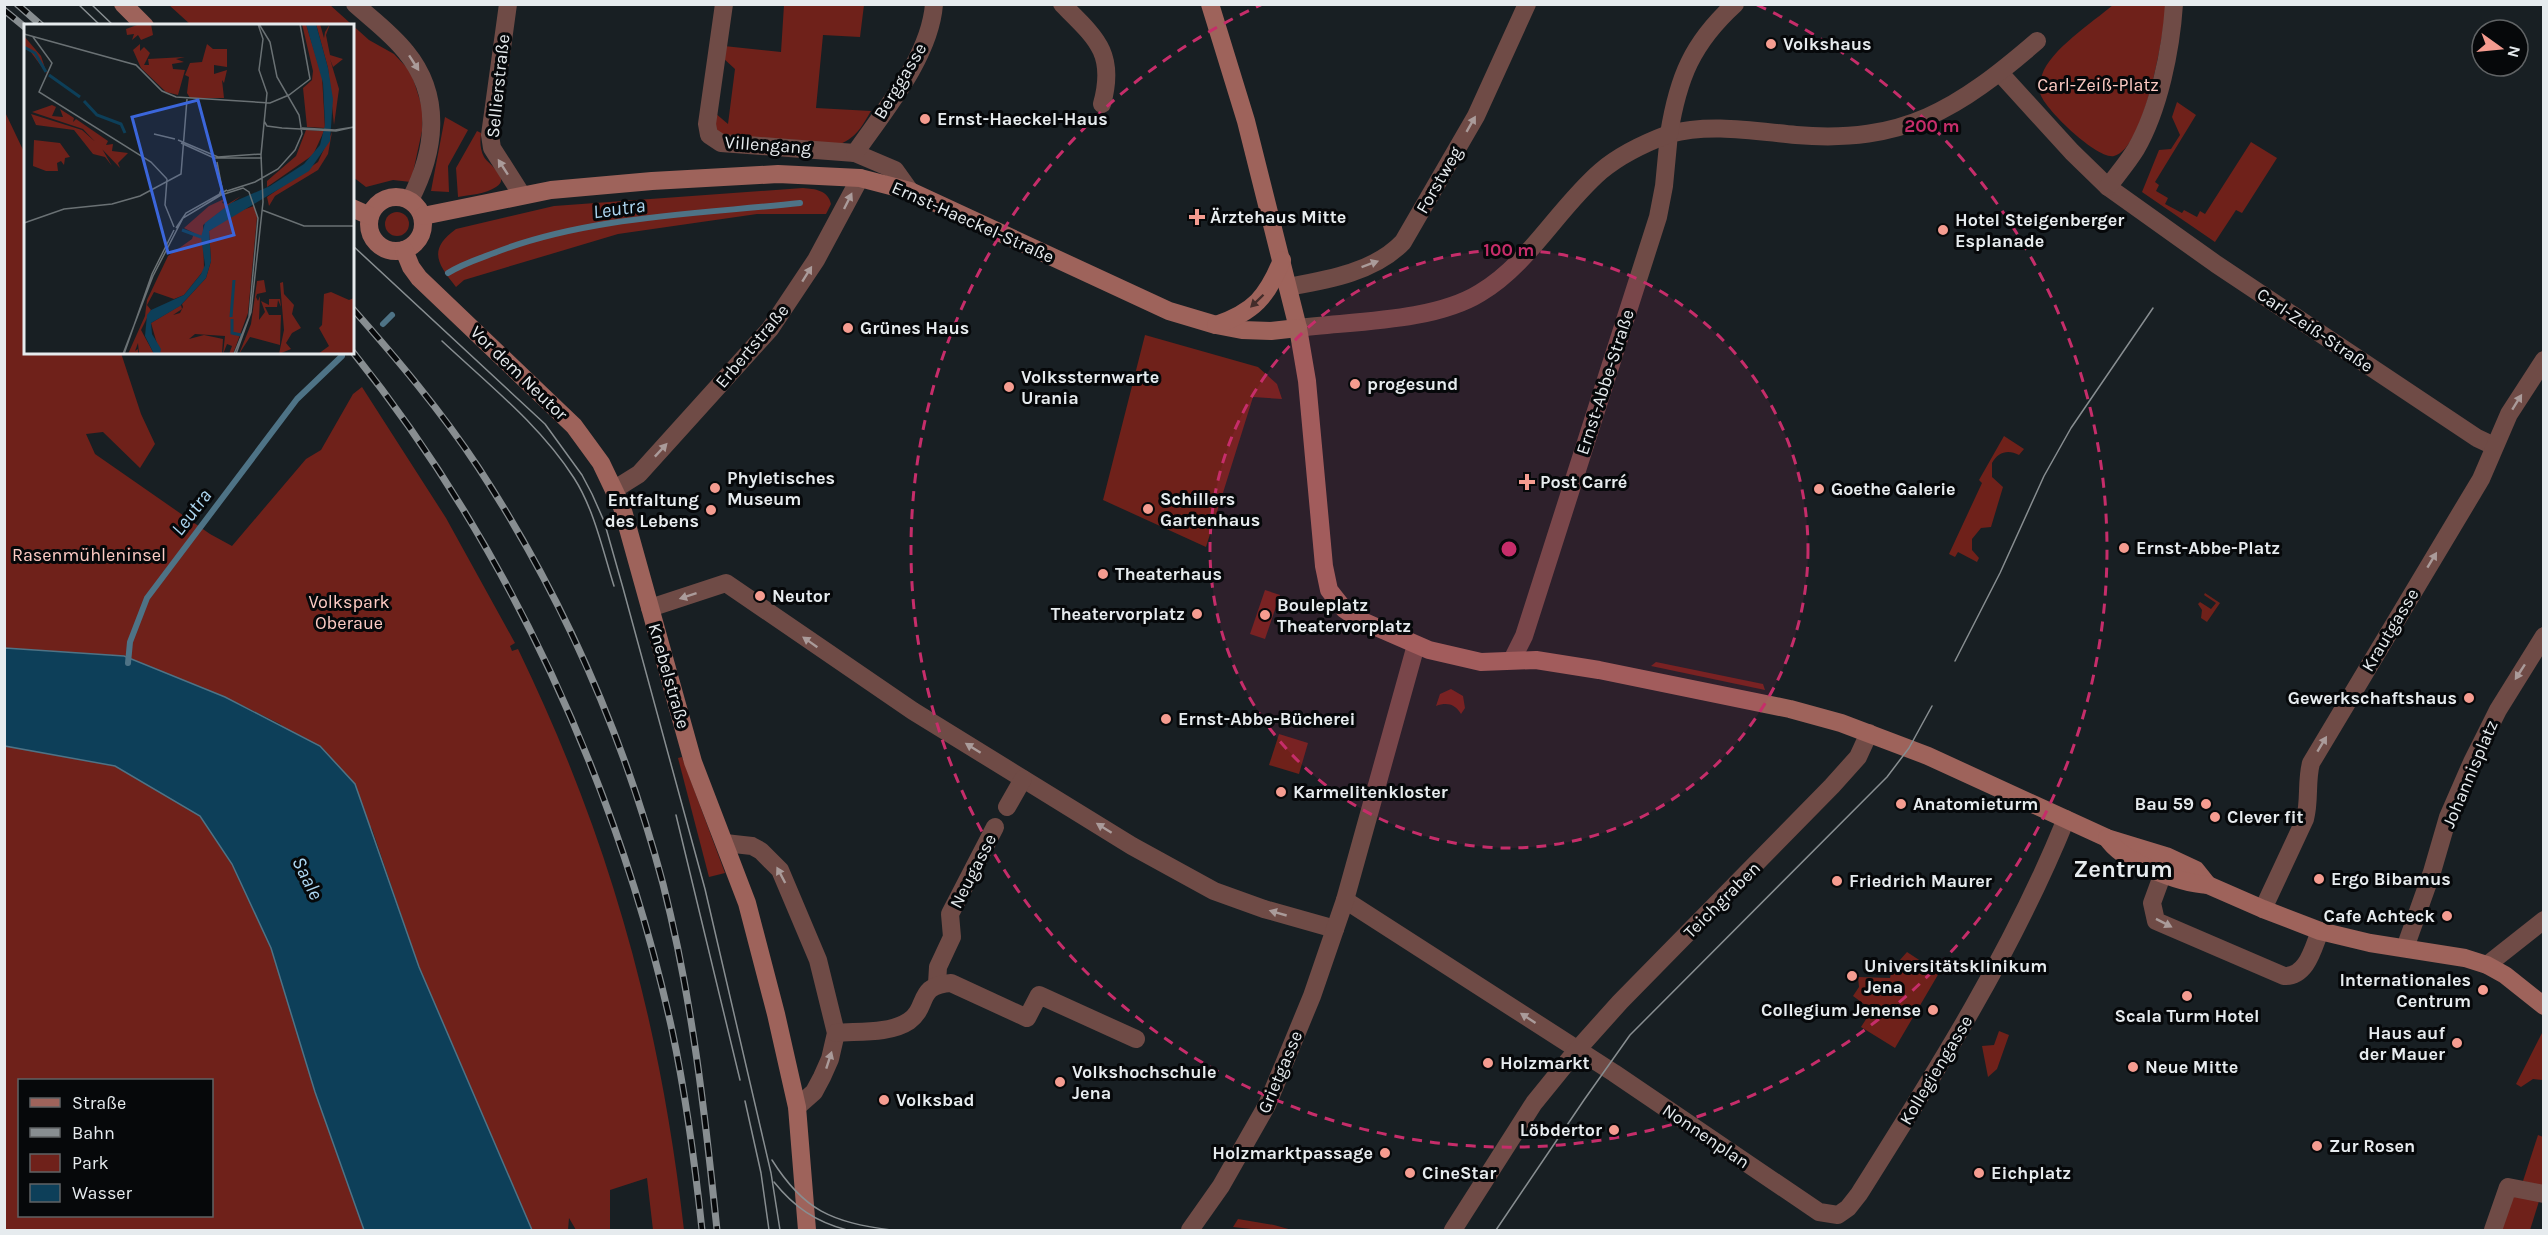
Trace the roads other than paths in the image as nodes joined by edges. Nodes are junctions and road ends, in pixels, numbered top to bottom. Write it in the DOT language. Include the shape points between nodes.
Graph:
graph roads {
  1 [pos="123,4"];
  2 [pos="355,4"];
  3 [pos="508,4"];
  4 [pos="724,4"];
  5 [pos="934,4"];
  6 [pos="1062,4"];
  7 [pos="1210,4"];
  8 [pos="1527,4"];
  9 [pos="1735,4"];
  10 [pos="2174,4"];
  11 [pos="143,24"];
  12 [pos="2037,41"];
  13 [pos="2000,73"];
  14 [pos="1102,104"];
  15 [pos="1669,134"];
  16 [pos="855,153"];
  17 [pos="860,178"];
  18 [pos="2108,187"];
  19 [pos="910,191"];
  20 [pos="522,195"];
  21 [pos="410,200"];
  22 [pos="354,209"];
  23 [pos="370,216"];
  24 [pos="423,216"];
  25 [pos="405,250"];
  26 [pos="1282,260"];
  27 [pos="1288,287"];
  28 [pos="1216,325"];
  29 [pos="1298,328"];
  30 [pos="2544,360"];
  31 [pos="2494,446"];
  32 [pos="615,489"];
  33 [pos="622,507"];
  34 [pos="650,608"];
  35 [pos="2544,636"];
  36 [pos="1416,645"];
  37 [pos="1512,660"];
  38 [pos="1869,733"];
  39 [pos="1023,779"];
  40 [pos="1007,807"];
  41 [pos="2066,819"];
  42 [pos="996,826"];
  43 [pos="2107,838"];
  44 [pos="725,843"];
  45 [pos="2163,873"];
  46 [pos="2208,885"];
  47 [pos="1345,900"];
  48 [pos="2263,909"];
  49 [pos="2544,920"];
  50 [pos="1335,929"];
  51 [pos="2320,931"];
  52 [pos="2405,948"];
  53 [pos="2487,965"];
  54 [pos="938,984"];
  55 [pos="2544,1006"];
  56 [pos="836,1033"];
  57 [pos="1136,1039"];
  58 [pos="1572,1056"];
  59 [pos="797,1107"];
  60 [pos="2544,1194"];
  61 [pos="1838,1215"];
  62 [pos="807,1230"];
  63 [pos="1190,1230"];
  64 [pos="1453,1230"];
  65 [pos="2493,1230"];
  1 -- 11 [label="main road"];
  2 -- 21 [label="street, one-way" via="407,52 430,95 432,111 423,174"];
  20 -- 3 [label="street, Sellierstraße, one-way" via="492,148 490,135"];
  4 -- 16 [label="street, Villengang" via="707,124 709,135 721,142"];
  5 -- 16 [label="street, Berggasse" via="924,45"];
  6 -- 14 [label="street" via="1099,43 1107,76"];
  7 -- 26 [label="main road"];
  27 -- 8 [label="street, Forstweg, one-way" via="1377,262 1403,242 1476,116"];
  9 -- 15 [label="street, Ernst-Abbe-Straße" via="1710,29 1692,56 1677,90"];
  10 -- 18 [label="street" via="2170,44 2152,111 2136,148"];
  12 -- 13 [label="street"];
  13 -- 15 [label="street" via="1947,109 1884,131 1809,136 1702,128"];
  13 -- 18 [label="street"];
  15 -- 29 [label="street" via="1602,170 1506,273 1469,299 1419,315"];
  15 -- 37 [label="street, Ernst-Abbe-Straße" via="1658,217 1524,636"];
  16 -- 19 [label="street, Villengang" via="895,170"];
  17 -- 19 [label="main road, Ernst-Haeckel-Straße"];
  17 -- 20 [label="main road, Ernst-Haeckel-Straße" via="778,174 652,181"];
  32 -- 17 [label="street, Erbertstraße, one-way" via="639,474 770,329 816,261"];
  18 -- 31 [label="street, Carl-Zeiß-Straße"];
  19 -- 28 [label="main road, Ernst-Haeckel-Straße" via="1132,295"];
  20 -- 24 [label="main road, Ernst-Haeckel-Straße"];
  21 -- 23 [label="main road" via="388,198"];
  21 -- 24 [label="main road"];
  22 -- 23 [label="main road"];
  23 -- 25 [label="main road" via="369,229 380,246 392,251"];
  24 -- 25 [label="main road" via="420,237"];
  25 -- 32 [label="main road, Vor dem Neutor" via="419,278 574,426"];
  26 -- 27 [label="main road"];
  26 -- 28 [label="main road, one-way" via="1269,288 1256,304"];
  27 -- 29 [label="main road"];
  28 -- 29 [label="main road, Ernst-Haeckel-Straße" via="1264,331"];
  29 -- 36 [label="main road" via="1329,590 1335,601 1353,616"];
  31 -- 30 [label="street, Krautgasse, one-way" via="2509,414"];
  48 -- 31 [label="street, Krautgasse, one-way" via="2305,819 2311,763 2481,479"];
  32 -- 33 [label="main road, Vor dem Neutor"];
  33 -- 34 [label="main road, Knebelstraße"];
  39 -- 34 [label="street, one-way" via="902,704 726,583"];
  34 -- 44 [label="main road, Knebelstraße" via="693,762"];
  35 -- 52 [label="street, Johannisplatz, one-way" via="2498,710 2456,797"];
  36 -- 37 [label="main road" via="1470,660"];
  36 -- 47 [label="street, Grietgasse"];
  37 -- 38 [label="main road" via="1570,665 1688,688 1806,713"];
  38 -- 41 [label="main road"];
  38 -- 58 [label="street, Teichgraben" via="1858,757 1832,786"];
  39 -- 40 [label="street"];
  50 -- 39 [label="street, one-way" via="1214,891"];
  41 -- 43 [label="main road"];
  41 -- 61 [label="street, Kollegiengasse" via="1992,975 1859,1194"];
  42 -- 54 [label="street, Neugasse" via="950,915 952,938 938,967"];
  43 -- 45 [label="main road" via="2120,853"];
  43 -- 46 [label="main road" via="2157,852 2196,870"];
  56 -- 44 [label="street, one-way" via="818,960 780,870 752,846"];
  44 -- 59 [label="main road, Knebelstraße" via="747,903"];
  45 -- 46 [label="main road"];
  45 -- 51 [label="street, one-way" via="2152,903 2156,921 2284,976 2300,972"];
  46 -- 48 [label="main road"];
  47 -- 50 [label="street, Grietgasse"];
  58 -- 47 [label="street, Nonnenplan, one-way"];
  48 -- 51 [label="main road"];
  49 -- 53 [label="street"];
  50 -- 63 [label="street, Grietgasse" via="1268,1105 1226,1178"];
  51 -- 52 [label="main road"];
  52 -- 53 [label="main road"];
  53 -- 55 [label="main road"];
  54 -- 56 [label="street" via="928,991 910,1020 897,1027"];
  54 -- 57 [label="street" via="951,983 1027,1018 1039,995"];
  59 -- 56 [label="street, one-way" via="814,1092 822,1077"];
  58 -- 61 [label="street, Nonnenplan" via="1819,1212"];
  58 -- 64 [label="street, Teichgraben" via="1519,1125"];
  59 -- 62 [label="main road, Knebelstraße"];
  60 -- 65 [label="street" via="2508,1186"];
}
